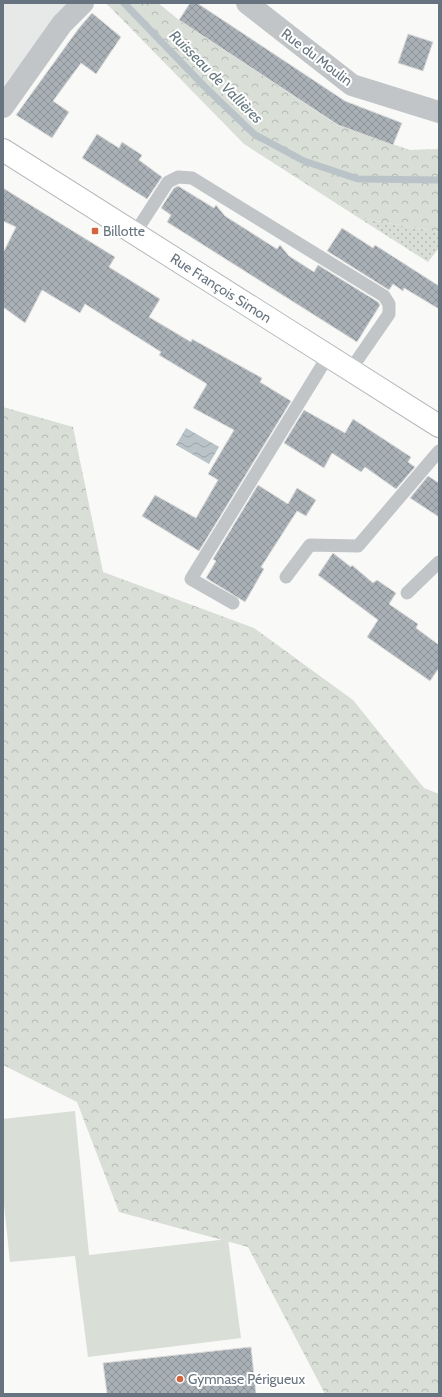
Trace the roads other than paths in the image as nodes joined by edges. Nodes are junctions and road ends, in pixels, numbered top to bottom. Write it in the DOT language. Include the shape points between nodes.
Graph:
graph roads {
  1 [pos="83,3"];
  2 [pos="247,3"];
  3 [pos="3,107"];
  4 [pos="439,112"];
  5 [pos="3,150"];
  6 [pos="135,233"];
  7 [pos="328,356"];
  8 [pos="351,370"];
  9 [pos="439,426"];
  10 [pos="439,451"];
  11 [pos="439,562"];
  12 [pos="286,577"];
  13 [pos="407,593"];
  14 [pos="233,603"];
  1 -- 3 [label="street" via="62,24"];
  2 -- 4 [label="street, Rue du Moulin" via="352,85"];
  5 -- 6 [label="main road, Rue François Simon"];
  6 -- 7 [label="main road, Rue François Simon"];
  6 -- 8 [label="lane" via="168,182 178,177 192,178 384,296 389,304 389,314"];
  7 -- 8 [label="main road, Rue François Simon"];
  7 -- 14 [label="lane" via="191,579"];
  8 -- 9 [label="main road, Rue François Simon"];
  10 -- 12 [label="lane" via="358,546 310,545"];
  11 -- 13 [label="lane"];
}
